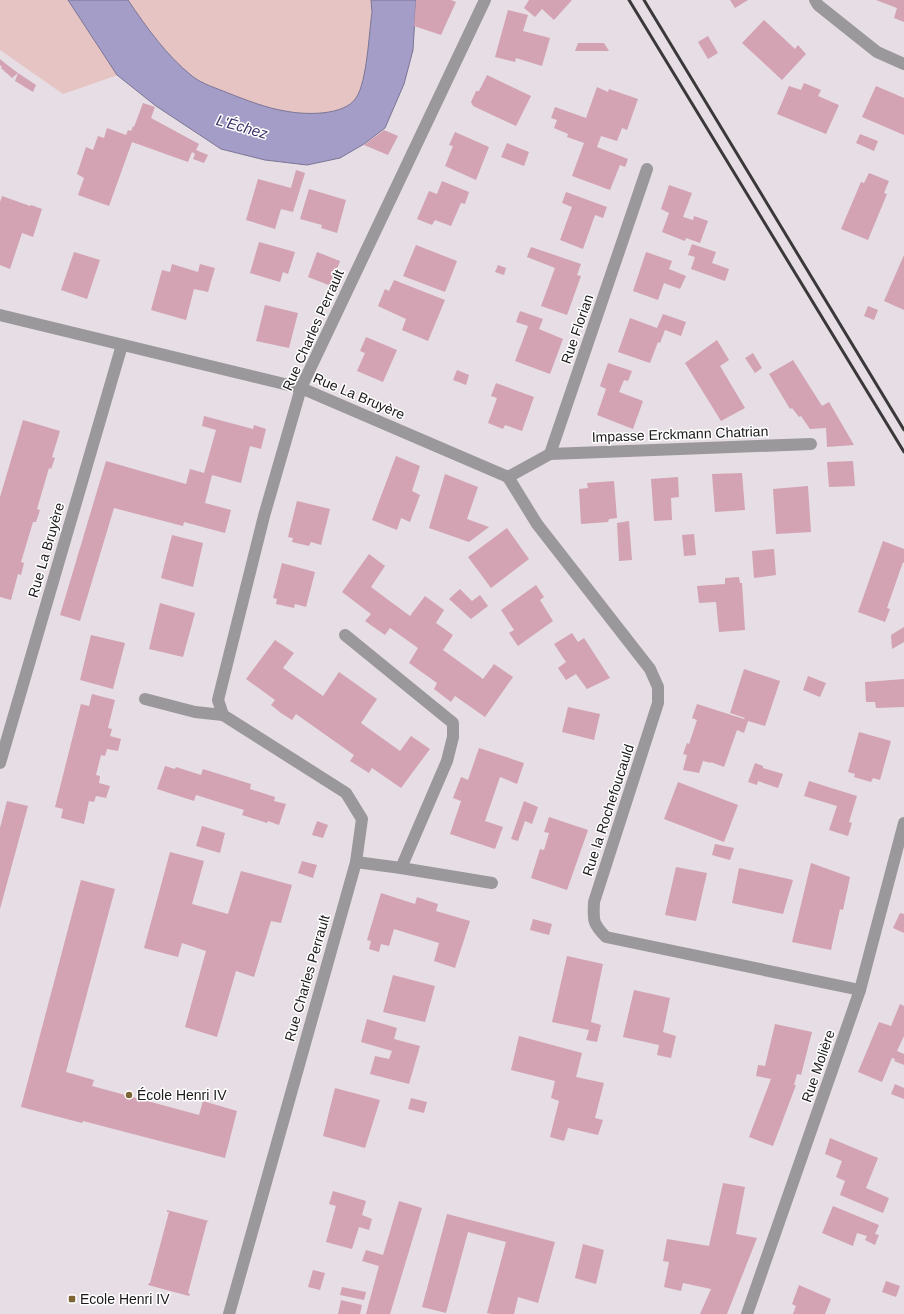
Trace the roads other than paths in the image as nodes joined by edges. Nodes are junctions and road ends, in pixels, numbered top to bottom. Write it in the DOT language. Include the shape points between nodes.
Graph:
graph roads {
  1 [pos="485,0"];
  2 [pos="815,0"];
  3 [pos="904,64"];
  4 [pos="647,169"];
  5 [pos="0,315"];
  6 [pos="122,345"];
  7 [pos="301,388"];
  8 [pos="811,444"];
  9 [pos="550,454"];
  10 [pos="508,477"];
  11 [pos="344,635"];
  12 [pos="145,699"];
  13 [pos="222,715"];
  14 [pos="0,763"];
  15 [pos="904,823"];
  16 [pos="356,862"];
  17 [pos="401,868"];
  18 [pos="492,883"];
  19 [pos="860,990"];
  20 [pos="229,1314"];
  21 [pos="747,1314"];
  1 -- 7 [label="street, Rue Charles Perrault"];
  2 -- 3 [label="street" via="877,52"];
  4 -- 9 [label="street, Rue Florian"];
  5 -- 6 [label="street, Rue La Bruyère"];
  6 -- 7 [label="street, Rue La Bruyère"];
  6 -- 14 [label="street, Rue La Bruyère"];
  7 -- 10 [label="street, Rue La Bruyère"];
  7 -- 13 [label="street, Rue Charles Perrault" via="264,516 218,700"];
  8 -- 9 [label="street, Impasse Erckmann Chatrian"];
  9 -- 10 [label="street"];
  10 -- 19 [label="street, Rue la Rochefoucauld" via="538,524 650,669 658,687 658,703 594,902 593,917 596,927 606,937"];
  11 -- 17 [label="street" via="453,723 453,737 447,761"];
  12 -- 13 [label="street, Rue Charles Perrault" via="195,712"];
  13 -- 16 [label="street, Rue Charles Perrault" via="346,793 362,819"];
  15 -- 19 [label="street, Rue Molière"];
  16 -- 17 [label="street"];
  16 -- 20 [label="street, Rue Charles Perrault"];
  17 -- 18 [label="street"];
  19 -- 21 [label="street, Rue Molière"];
}
